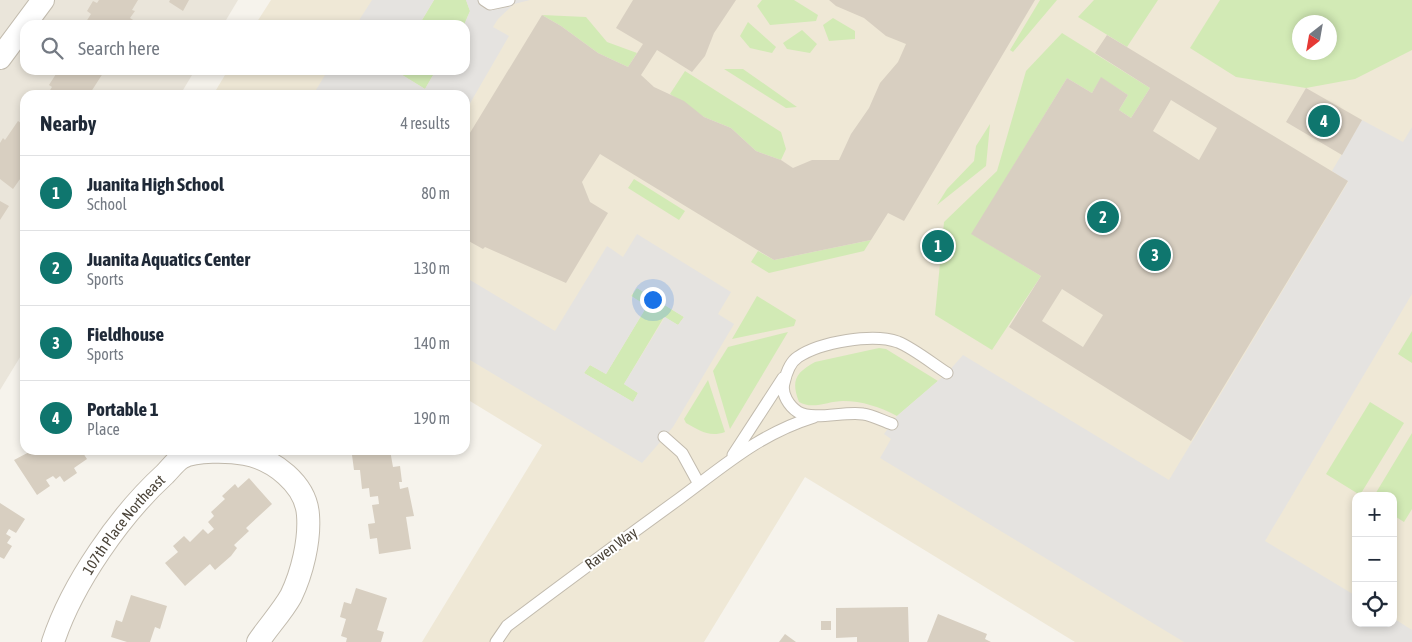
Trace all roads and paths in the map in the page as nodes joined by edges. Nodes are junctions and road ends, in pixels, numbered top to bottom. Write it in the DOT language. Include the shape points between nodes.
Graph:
graph roads {
  1 [pos="44,0"];
  2 [pos="484,0"];
  3 [pos="509,0"];
  4 [pos="29,20"];
  5 [pos="20,32"];
  6 [pos="0,58"];
  7 [pos="786,374"];
  8 [pos="946,374"];
  9 [pos="814,417"];
  10 [pos="892,424"];
  11 [pos="664,437"];
  12 [pos="203,455"];
  13 [pos="250,455"];
  14 [pos="730,458"];
  15 [pos="699,484"];
  16 [pos="53,642"];
  17 [pos="258,642"];
  18 [pos="496,642"];
  1 -- 4 [label="street"];
  2 -- 3 [label="lane" via="490,4"];
  5 -- 6 [label="street"];
  7 -- 8 [label="lane" via="796,358 823,345 874,339 898,342"];
  7 -- 9 [label="lane" via="782,388 790,404 800,413"];
  7 -- 14 [label="lane"];
  9 -- 10 [label="lane" via="863,414"];
  9 -- 14 [label="lane" via="778,431"];
  11 -- 15 [label="lane" via="682,453"];
  12 -- 16 [label="street, 107th Place Northeast" via="182,458 150,487 118,524 61,618"];
  13 -- 17 [label="street, 107th Place Northeast" via="274,464 303,497 308,515 304,557 291,596"];
  14 -- 15 [label="lane, Raven Way"];
  15 -- 18 [label="lane, Raven Way" via="507,626"];
}
